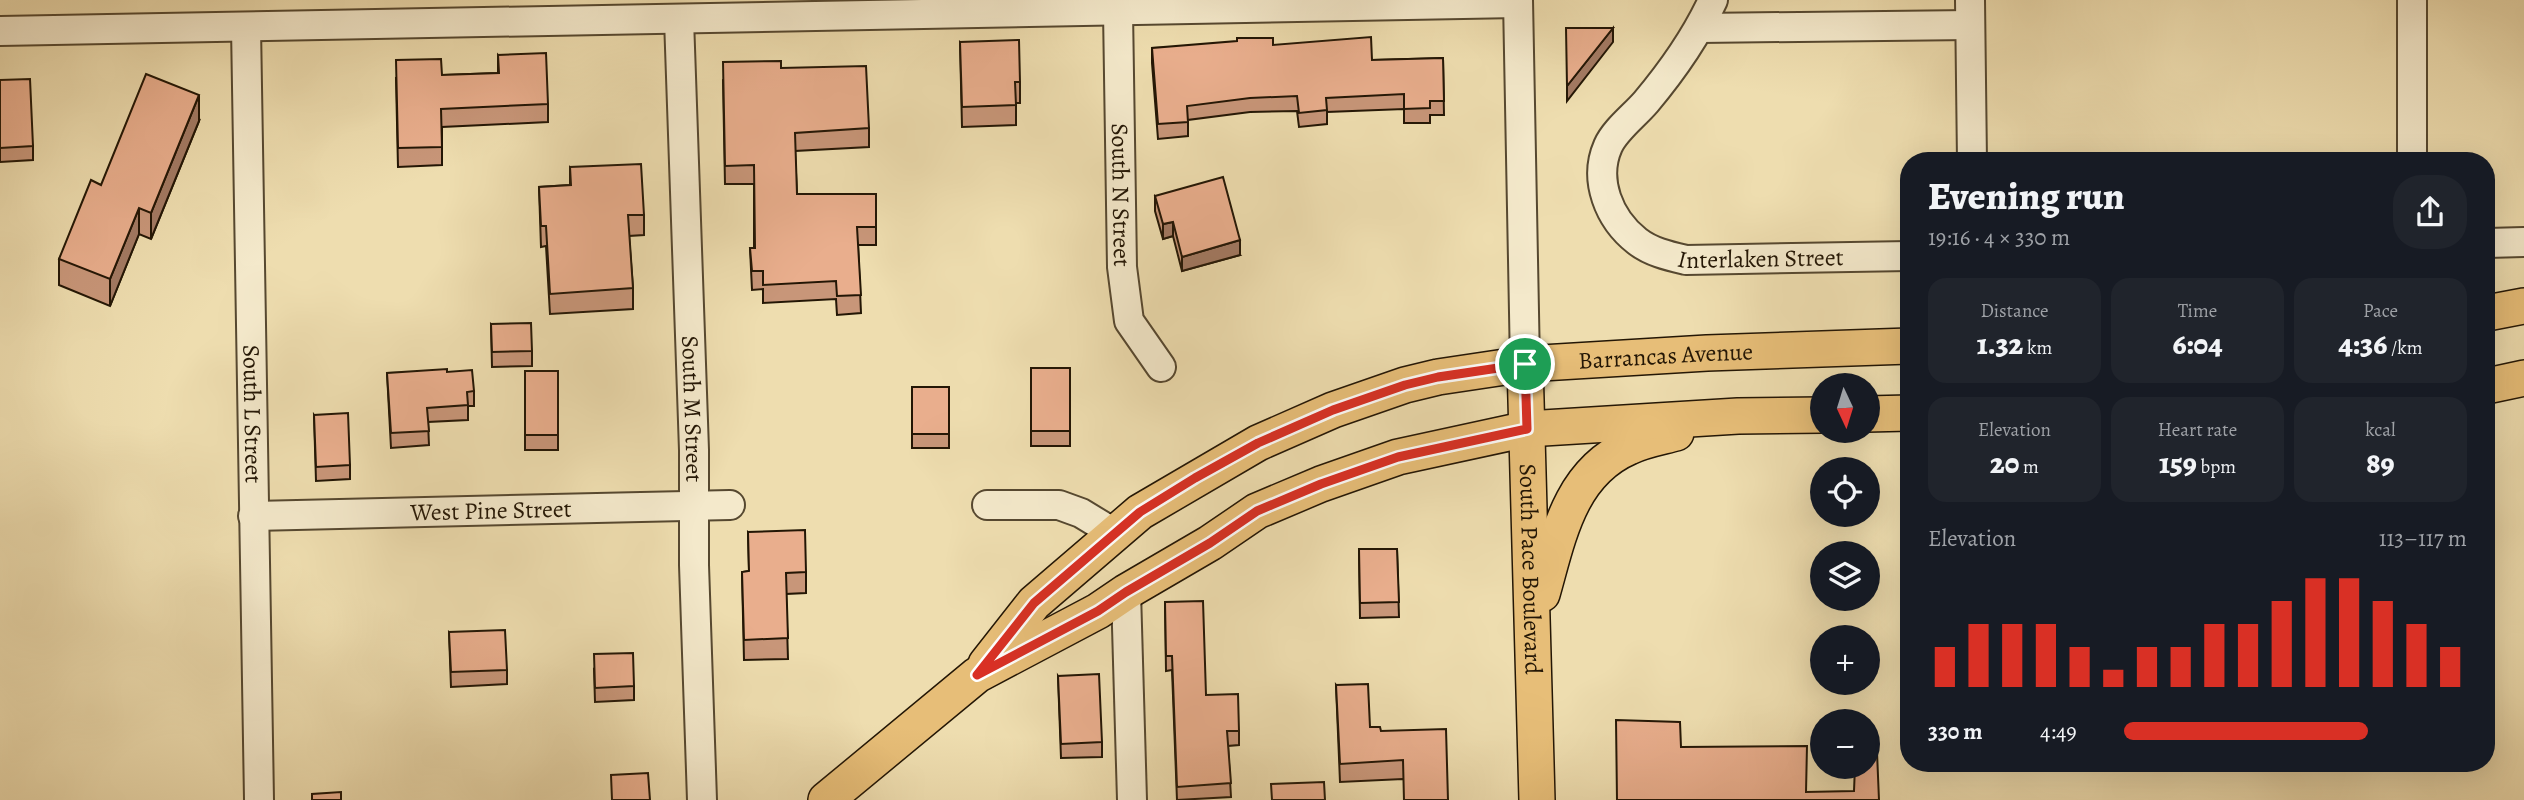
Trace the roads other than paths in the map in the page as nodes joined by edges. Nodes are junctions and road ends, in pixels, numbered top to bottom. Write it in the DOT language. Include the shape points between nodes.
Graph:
graph roads {
  1 [pos="1713,0"];
  2 [pos="2412,0"];
  3 [pos="1518,1"];
  4 [pos="1118,11"];
  5 [pos="1970,12"];
  6 [pos="679,19"];
  7 [pos="246,27"];
  8 [pos="1700,28"];
  9 [pos="0,31"];
  10 [pos="1972,152"];
  11 [pos="2412,152"];
  12 [pos="2524,242"];
  13 [pos="2495,243"];
  14 [pos="1900,256"];
  15 [pos="1900,346"];
  16 [pos="1525,364"];
  17 [pos="1161,367"];
  18 [pos="1900,413"];
  19 [pos="1880,414"];
  20 [pos="1810,415"];
  21 [pos="1738,416"];
  22 [pos="1527,429"];
  23 [pos="987,505"];
  24 [pos="730,506"];
  25 [pos="694,507"];
  26 [pos="253,516"];
  27 [pos="1114,533"];
  28 [pos="1126,592"];
  29 [pos="1532,628"];
  30 [pos="977,675"];
  31 [pos="259,800"];
  32 [pos="702,800"];
  33 [pos="827,800"];
  34 [pos="1132,800"];
  35 [pos="1537,800"];
  1 -- 8 [label="street"];
  2 -- 11 [label="street"];
  3 -- 4 [label="street"];
  3 -- 16 [label="street, South Pace Boulevard"];
  4 -- 6 [label="street"];
  4 -- 17 [label="street, South N Street" via="1122,267 1129,321"];
  5 -- 8 [label="street"];
  5 -- 10 [label="street"];
  6 -- 7 [label="street"];
  6 -- 25 [label="street, South M Street"];
  7 -- 9 [label="street"];
  7 -- 26 [label="street, South L Street"];
  8 -- 14 [label="street, Interlaken Street" via="1646,102 1609,143 1602,160 1605,195 1621,226 1638,242 1686,260"];
  12 -- 13 [label="street"];
  15 -- 16 [label="main road, Barrancas Avenue"];
  16 -- 22 [label="main road, South Pace Boulevard"];
  16 -- 27 [label="main road, Barrancas Avenue" via="1438,377 1333,410 1258,443 1195,478"];
  18 -- 19 [label="main road"];
  20 -- 21 [label="main road, Barrancas Avenue"];
  21 -- 22 [label="main road, Barrancas Avenue"];
  21 -- 29 [label="main road" via="1629,446 1581,485 1563,520"];
  22 -- 28 [label="main road, Barrancas Avenue" via="1398,457 1321,484 1257,511"];
  22 -- 29 [label="main road, South Pace Boulevard"];
  23 -- 27 [label="street" via="1059,505"];
  24 -- 25 [label="street, West Pine Street"];
  25 -- 26 [label="street, West Pine Street"];
  25 -- 32 [label="street, South M Street"];
  26 -- 31 [label="street, South L Street"];
  27 -- 30 [label="main road, Barrancas Avenue" via="1034,603"];
  28 -- 30 [label="main road, Barrancas Avenue"];
  28 -- 34 [label="street"];
  29 -- 35 [label="main road, South Pace Boulevard"];
  30 -- 33 [label="main road, Barrancas Avenue"];
}
